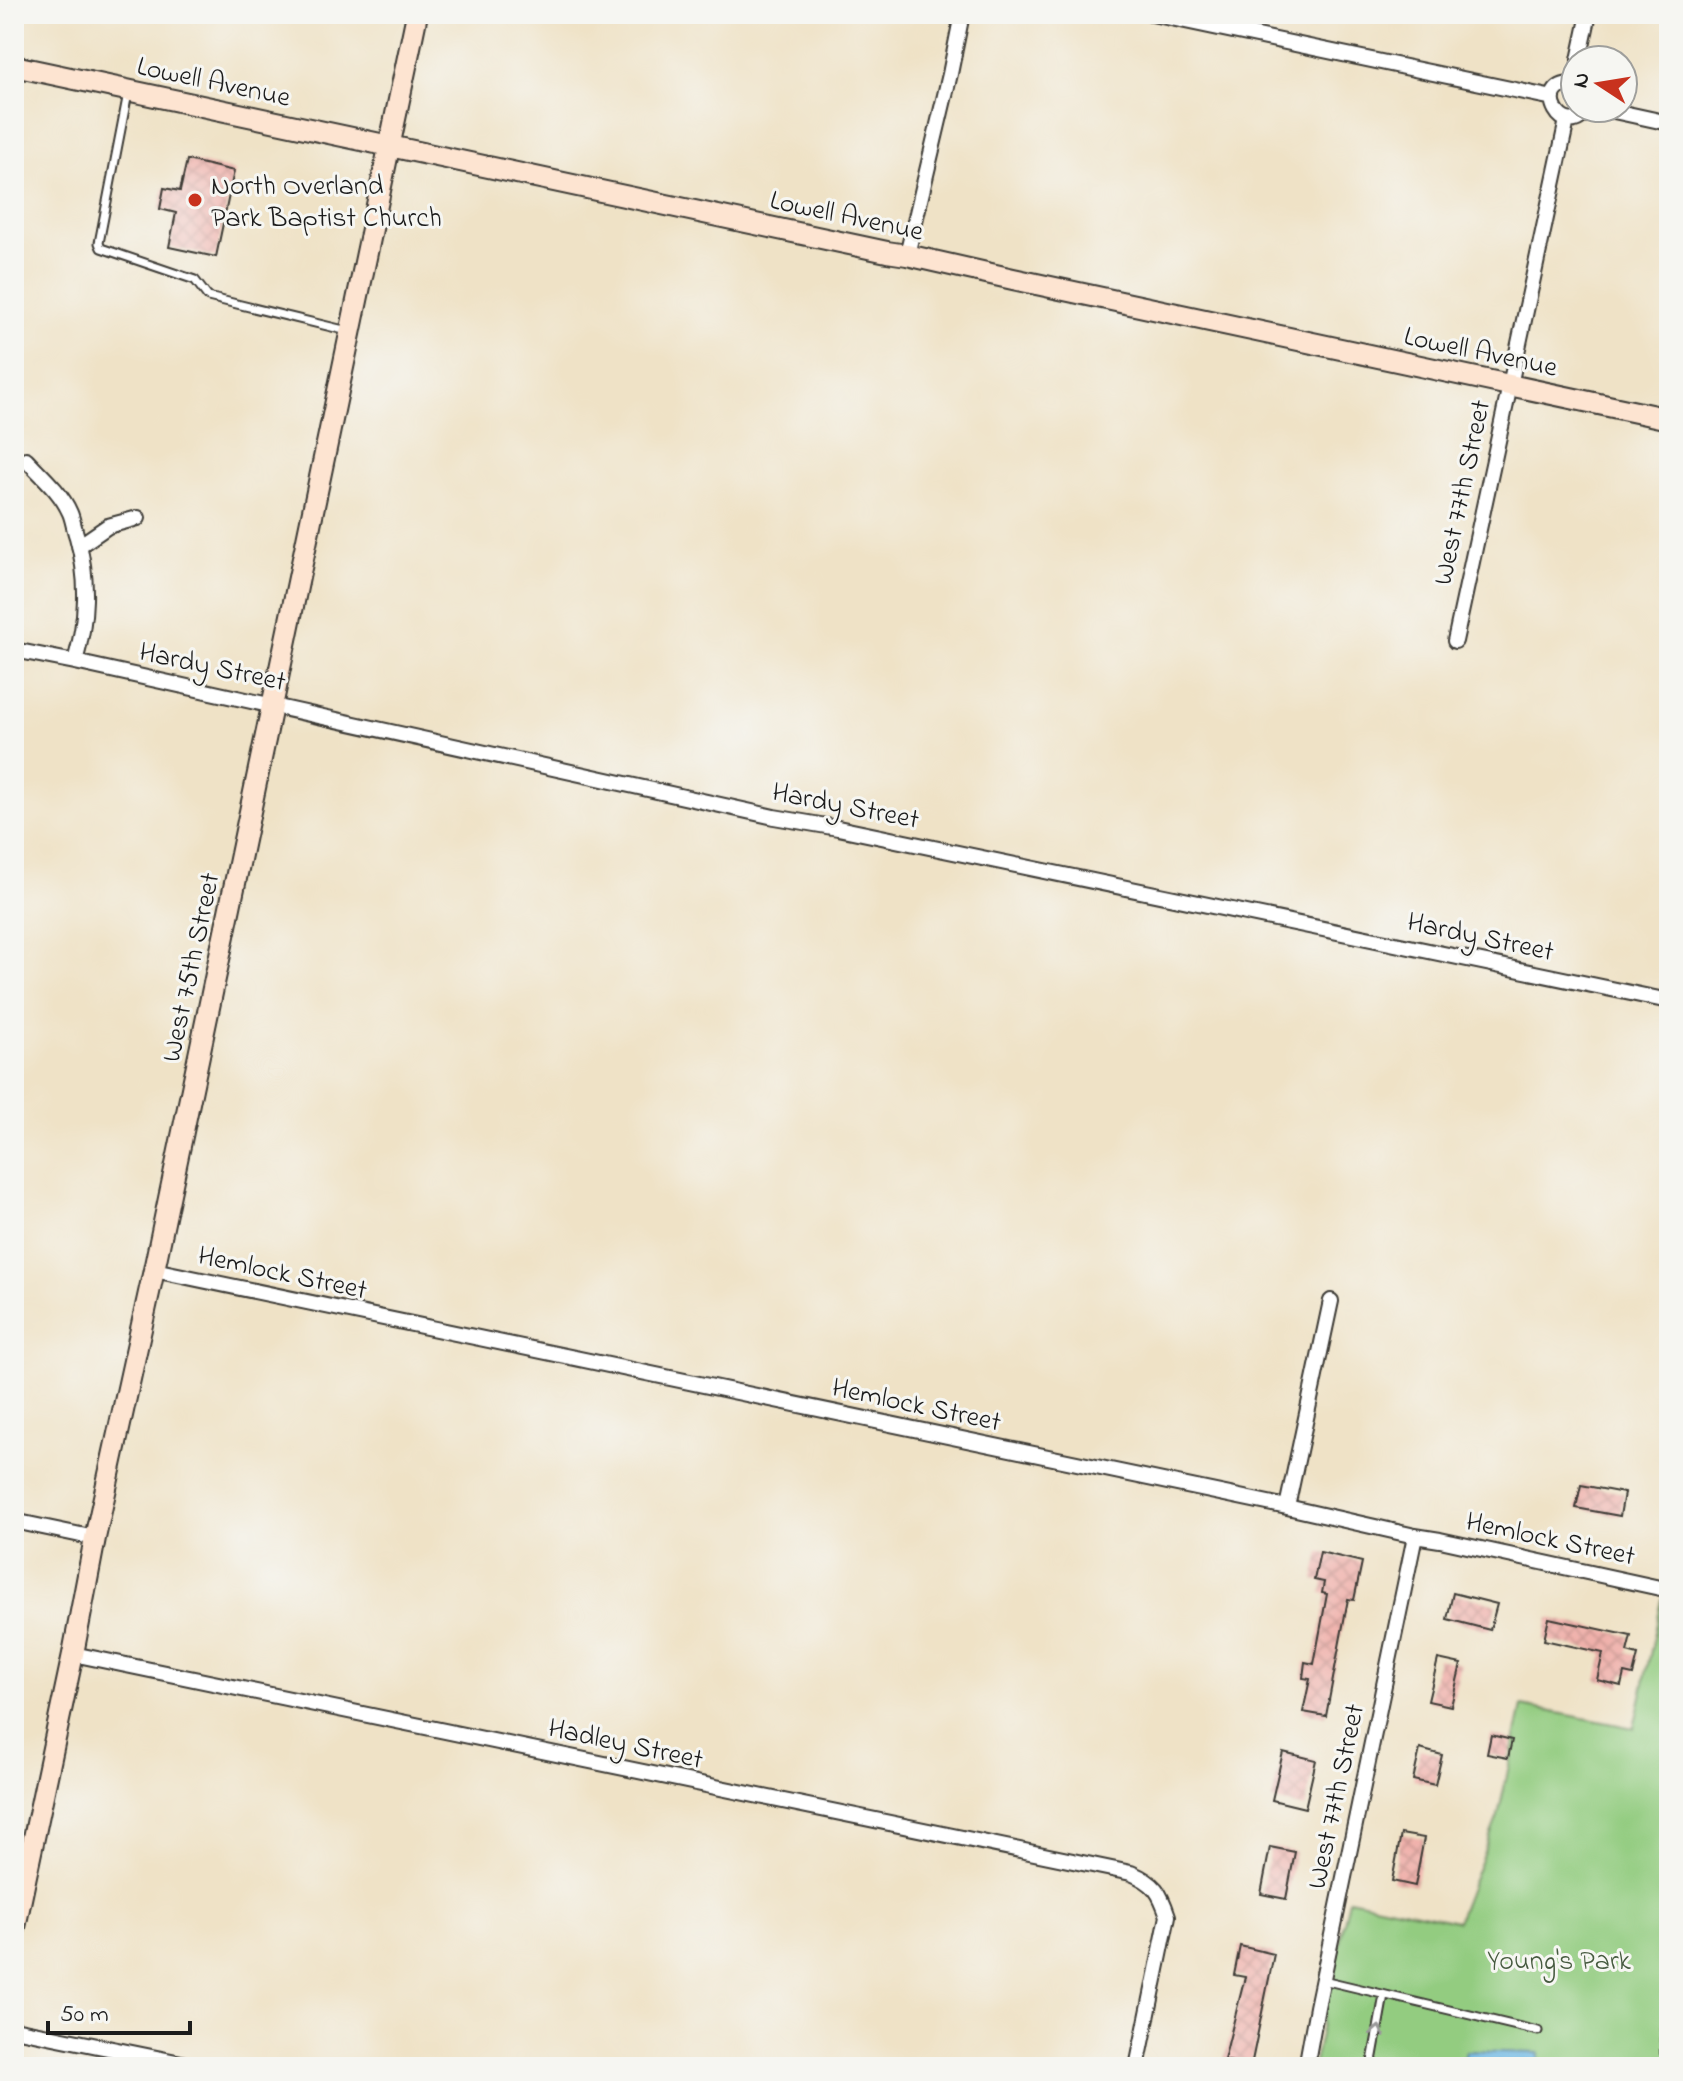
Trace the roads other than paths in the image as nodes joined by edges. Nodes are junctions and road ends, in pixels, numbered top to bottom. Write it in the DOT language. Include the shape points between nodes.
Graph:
graph roads {
  1 [pos="417,14"];
  2 [pos="962,14"];
  3 [pos="1152,14"];
  4 [pos="1589,14"];
  5 [pos="1582,44"];
  6 [pos="14,66"];
  7 [pos="1559,88"];
  8 [pos="128,91"];
  9 [pos="1553,98"];
  10 [pos="1559,115"];
  11 [pos="1639,116"];
  12 [pos="1669,123"];
  13 [pos="1566,124"];
  14 [pos="389,146"];
  15 [pos="907,255"];
  16 [pos="350,331"];
  17 [pos="1509,384"];
  18 [pos="1669,419"];
  19 [pos="26,459"];
  20 [pos="138,518"];
  21 [pos="79,546"];
  22 [pos="1455,641"];
  23 [pos="14,650"];
  24 [pos="75,662"];
  25 [pos="272,705"];
  26 [pos="1669,1001"];
  27 [pos="154,1270"];
  28 [pos="1331,1301"];
  29 [pos="1287,1507"];
  30 [pos="14,1521"];
  31 [pos="1415,1536"];
  32 [pos="95,1538"];
  33 [pos="1669,1590"];
  34 [pos="73,1654"];
  35 [pos="14,1932"];
  36 [pos="1322,1980"];
  37 [pos="1384,1995"];
  38 [pos="14,2029"];
  39 [pos="1538,2031"];
  40 [pos="201,2067"];
  41 [pos="1137,2067"];
  42 [pos="1306,2067"];
  43 [pos="1371,2067"];
  1 -- 14 [label="main road, West 75th Street"];
  2 -- 15 [label="street"];
  3 -- 9 [label="street"];
  4 -- 5 [label="street"];
  6 -- 8 [label="main road, Lowell Avenue"];
  7 -- 9 [label="street"];
  8 -- 14 [label="main road, Lowell Avenue"];
  8 -- 16 [label="lane" via="101,248 195,280 208,297"];
  9 -- 10 [label="street"];
  11 -- 12 [label="street"];
  13 -- 17 [label="street, West 77th Street"];
  14 -- 15 [label="main road, Lowell Avenue"];
  14 -- 16 [label="main road, West 75th Street"];
  15 -- 17 [label="main road, Lowell Avenue"];
  16 -- 25 [label="main road, West 75th Street"];
  17 -- 18 [label="main road, Lowell Avenue"];
  17 -- 22 [label="street, West 77th Street"];
  19 -- 21 [label="street" via="69,512"];
  20 -- 21 [label="street" via="108,526"];
  21 -- 24 [label="street" via="85,613"];
  23 -- 24 [label="street, Hardy Street"];
  24 -- 25 [label="street, Hardy Street"];
  25 -- 26 [label="street, Hardy Street" via="774,817"];
  25 -- 27 [label="main road, West 75th Street"];
  27 -- 29 [label="street, Hemlock Street"];
  27 -- 32 [label="main road, West 75th Street"];
  28 -- 29 [label="street"];
  29 -- 31 [label="street, Hemlock Street"];
  30 -- 32 [label="street"];
  31 -- 33 [label="street, Hemlock Street"];
  31 -- 36 [label="street, West 77th Street"];
  32 -- 34 [label="main road, West 75th Street"];
  34 -- 35 [label="main road, West 75th Street"];
  34 -- 41 [label="street, Hadley Street" via="1131,1873 1148,1880 1168,1916"];
  36 -- 37 [label="lane"];
  36 -- 42 [label="street, West 77th Street"];
  37 -- 39 [label="lane"];
  43 -- 37 [label="lane, one-way"];
  38 -- 40 [label="street"];
}
